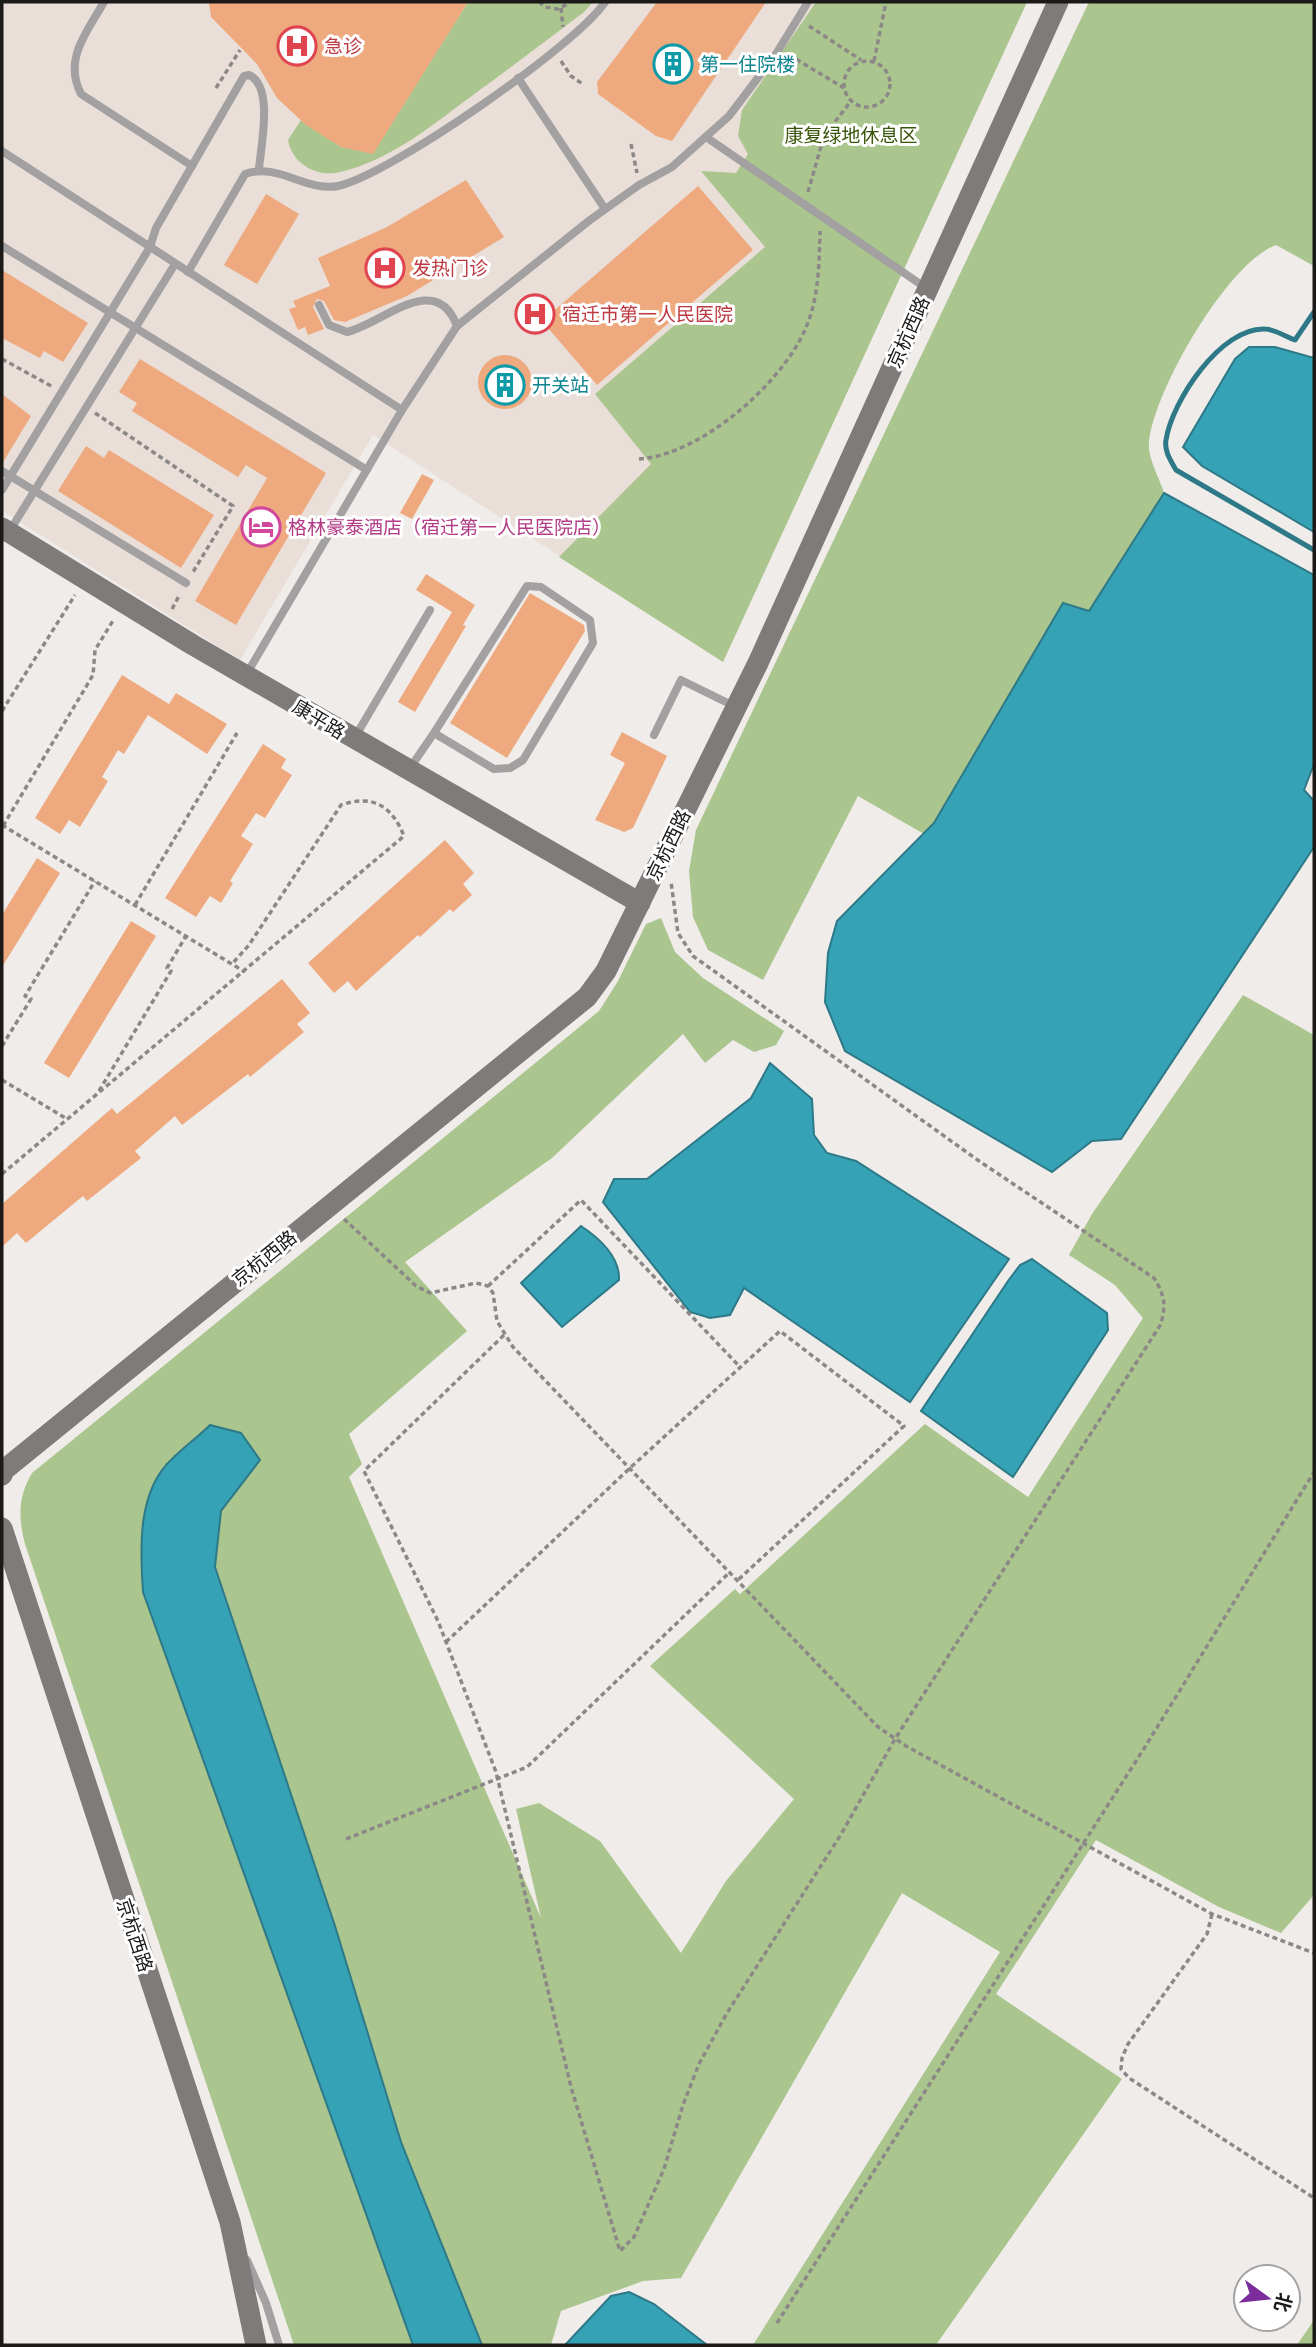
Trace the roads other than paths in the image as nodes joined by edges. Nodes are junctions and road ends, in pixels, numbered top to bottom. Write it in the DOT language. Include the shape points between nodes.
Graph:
graph roads {
  1 [pos="104,2"];
  2 [pos="605,2"];
  3 [pos="808,2"];
  4 [pos="1058,2"];
  5 [pos="517,78"];
  6 [pos="706,137"];
  7 [pos="2,151"];
  8 [pos="192,166"];
  9 [pos="259,169"];
  10 [pos="605,209"];
  11 [pos="2,246"];
  12 [pos="150,247"];
  13 [pos="175,264"];
  14 [pos="188,272"];
  15 [pos="928,289"];
  16 [pos="318,305"];
  17 [pos="110,312"];
  18 [pos="457,326"];
  19 [pos="135,328"];
  20 [pos="402,410"];
  21 [pos="366,470"];
  22 [pos="2,471"];
  23 [pos="10,476"];
  24 [pos="2,490"];
  25 [pos="34,491"];
  26 [pos="5,530"];
  27 [pos="186,583"];
  28 [pos="430,610"];
  29 [pos="246,676"];
  30 [pos="734,706"];
  31 [pos="434,733"];
  32 [pos="654,735"];
  33 [pos="354,739"];
  34 [pos="408,771"];
  35 [pos="640,903"];
  36 [pos="2,1475"];
  37 [pos="2,1528"];
  38 [pos="230,2222"];
  39 [pos="256,2345"];
  40 [pos="279,2345"];
  1 -- 8 [label="lane" via="78,48 74,81 81,94"];
  2 -- 5 [label="lane" via="554,51"];
  3 -- 6 [label="lane" via="729,116"];
  4 -- 15 [label="street, 京杭西路"];
  5 -- 9 [label="lane" via="404,153 341,185 324,188"];
  5 -- 10 [label="lane"];
  6 -- 10 [label="lane" via="673,167"];
  6 -- 15 [label="lane"];
  7 -- 12 [label="lane"];
  8 -- 9 [label="lane" via="244,76 249,75 261,85 264,97"];
  8 -- 12 [label="lane"];
  9 -- 14 [label="lane" via="245,174"];
  10 -- 18 [label="lane"];
  11 -- 17 [label="lane"];
  12 -- 13 [label="lane"];
  12 -- 17 [label="lane"];
  13 -- 14 [label="lane"];
  13 -- 19 [label="lane"];
  14 -- 20 [label="lane"];
  15 -- 30 [label="street, 京杭西路" via="758,663"];
  16 -- 18 [label="lane" via="329,325 347,332 426,299 442,303"];
  17 -- 19 [label="lane"];
  17 -- 23 [label="lane"];
  18 -- 20 [label="lane"];
  19 -- 21 [label="lane"];
  19 -- 25 [label="lane"];
  20 -- 21 [label="lane"];
  21 -- 29 [label="lane"];
  22 -- 23 [label="lane"];
  23 -- 24 [label="lane"];
  23 -- 25 [label="lane"];
  25 -- 26 [label="lane"];
  25 -- 27 [label="lane"];
  26 -- 29 [label="street, 康平路"];
  28 -- 33 [label="lane"];
  29 -- 33 [label="street, 康平路"];
  30 -- 32 [label="lane" via="681,680"];
  30 -- 35 [label="street, 京杭西路"];
  31 -- 31 [label="lane" via="494,769 510,768 523,760 593,643 590,620 541,587 527,586"];
  31 -- 34 [label="lane"];
  33 -- 34 [label="street, 康平路"];
  34 -- 35 [label="street, 康平路"];
  35 -- 36 [label="street, 京杭西路" via="606,971 587,997"];
  37 -- 38 [label="street, 京杭西路"];
  38 -- 39 [label="street, 京杭西路"];
  38 -- 40 [label="lane"];
}
